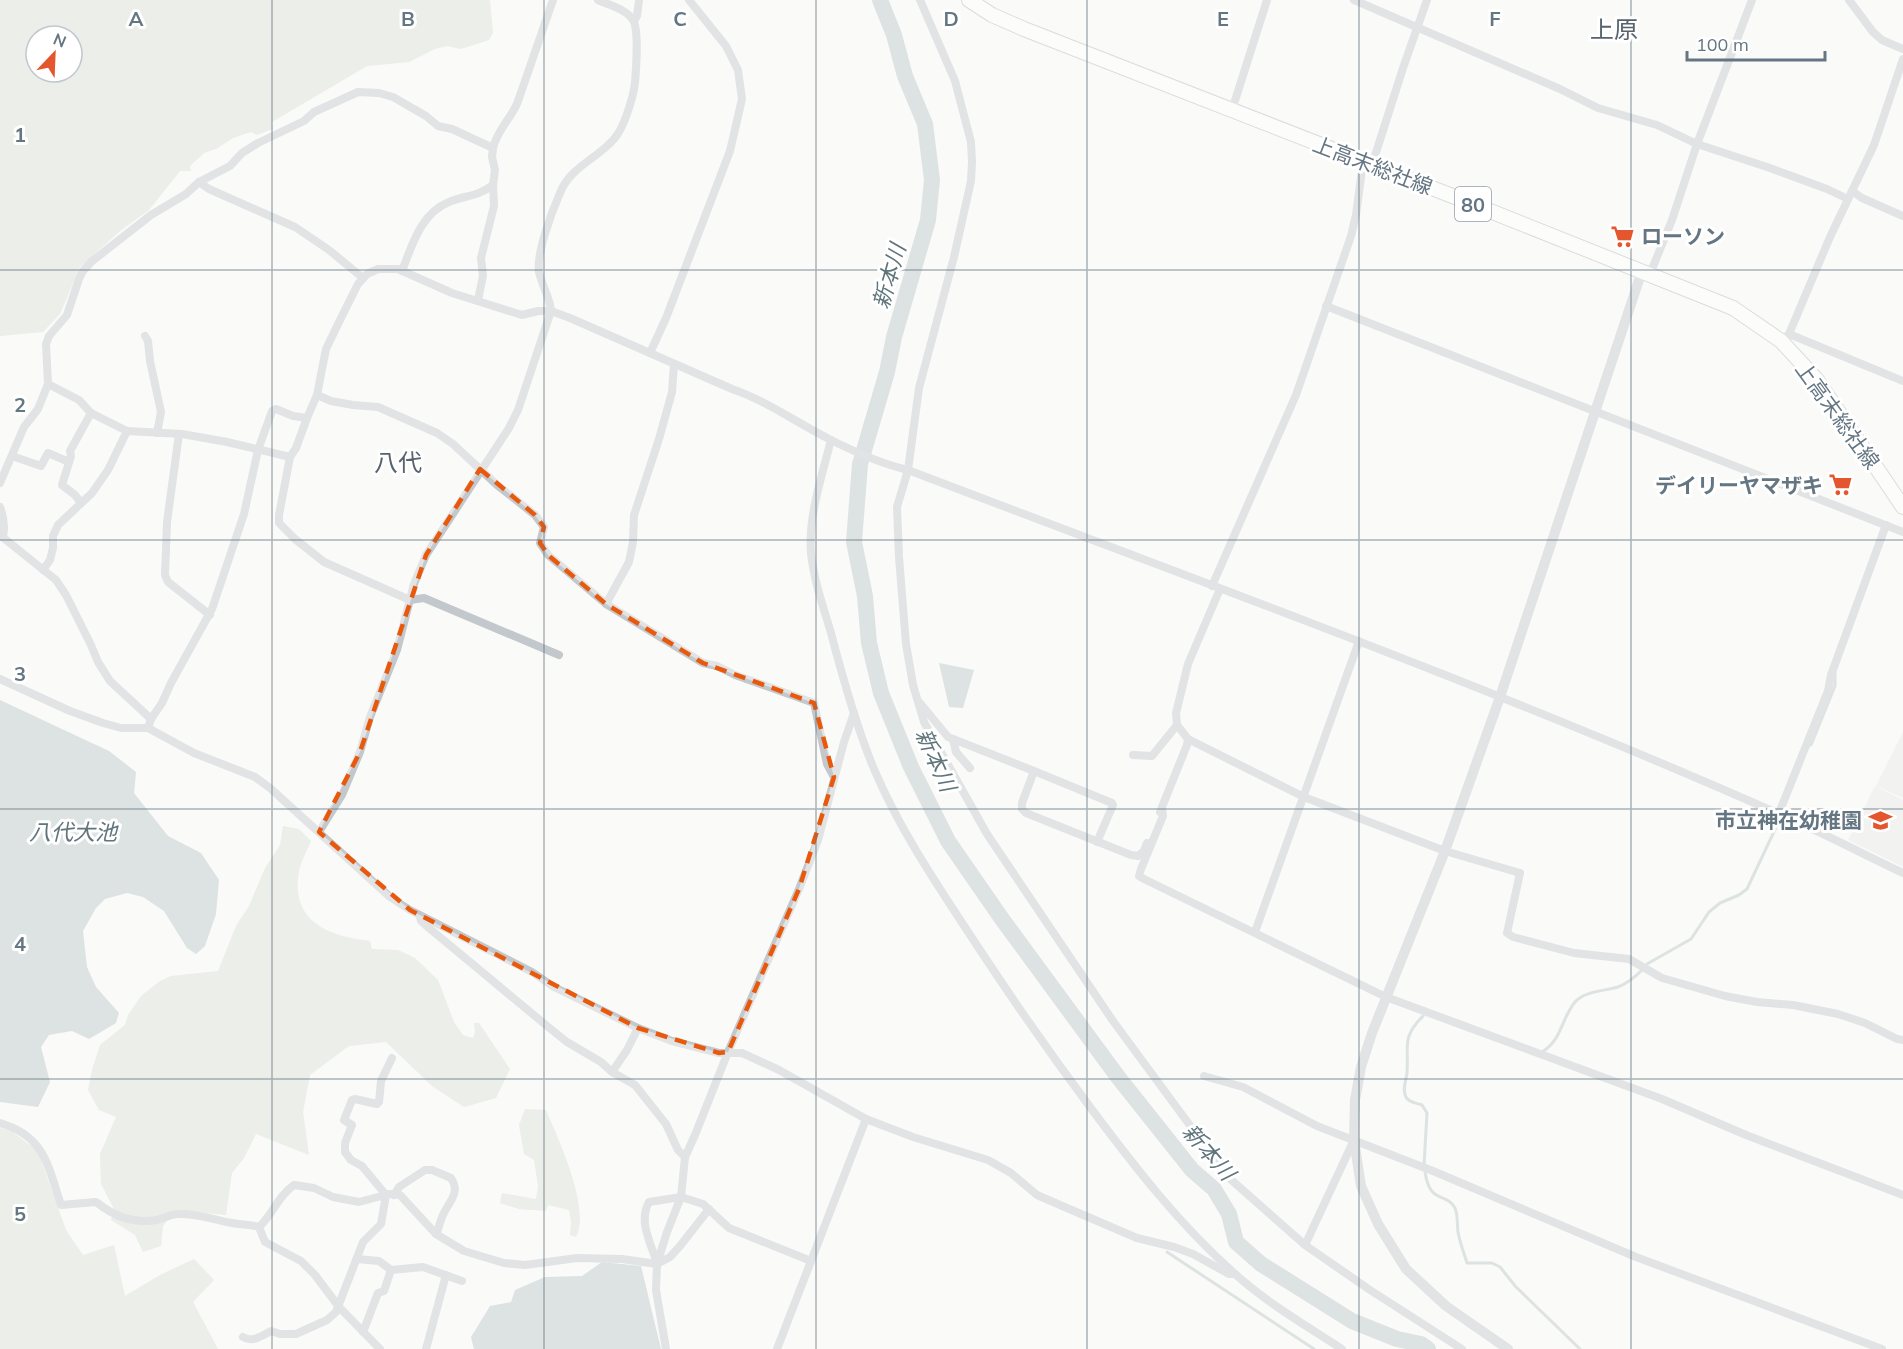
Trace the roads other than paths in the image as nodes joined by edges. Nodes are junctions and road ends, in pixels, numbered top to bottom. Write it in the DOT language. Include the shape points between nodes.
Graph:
graph roads {
  1 [pos="553,0"];
  2 [pos="598,0"];
  3 [pos="639,0"];
  4 [pos="689,0"];
  5 [pos="920,0"];
  6 [pos="969,0"];
  7 [pos="1267,0"];
  8 [pos="1354,0"];
  9 [pos="1427,0"];
  10 [pos="1752,0"];
  11 [pos="1849,0"];
  12 [pos="634,21"];
  13 [pos="1418,28"];
  14 [pos="1903,49"];
  15 [pos="1903,59"];
  16 [pos="1232,110"];
  17 [pos="1696,144"];
  18 [pos="493,148"];
  19 [pos="1367,163"];
  20 [pos="199,182"];
  21 [pos="493,185"];
  22 [pos="1850,195"];
  23 [pos="1903,216"];
  24 [pos="402,271"];
  25 [pos="1646,272"];
  26 [pos="363,278"];
  27 [pos="478,300"];
  28 [pos="1326,306"];
  29 [pos="551,311"];
  30 [pos="145,336"];
  31 [pos="1785,337"];
  32 [pos="650,353"];
  33 [pos="674,364"];
  34 [pos="1903,381"];
  35 [pos="48,384"];
  36 [pos="317,395"];
  37 [pos="1596,410"];
  38 [pos="91,413"];
  39 [pos="307,418"];
  40 [pos="127,431"];
  41 [pos="158,433"];
  42 [pos="179,434"];
  43 [pos="834,441"];
  44 [pos="258,450"];
  45 [pos="12,456"];
  46 [pos="290,457"];
  47 [pos="69,462"];
  48 [pos="480,469"];
  49 [pos="908,470"];
  50 [pos="0,483"];
  51 [pos="81,503"];
  52 [pos="0,507"];
  53 [pos="1903,507"];
  54 [pos="1886,525"];
  55 [pos="1903,532"];
  56 [pos="1,536"];
  57 [pos="43,570"];
  58 [pos="1216,587"];
  59 [pos="410,600"];
  60 [pos="606,604"];
  61 [pos="210,615"];
  62 [pos="1359,641"];
  63 [pos="559,655"];
  64 [pos="0,679"];
  65 [pos="1500,697"];
  66 [pos="918,700"];
  67 [pos="854,713"];
  68 [pos="151,719"];
  69 [pos="1177,725"];
  70 [pos="148,728"];
  71 [pos="1188,739"];
  72 [pos="953,740"];
  73 [pos="1133,755"];
  74 [pos="970,768"];
  75 [pos="1034,771"];
  76 [pos="834,777"];
  77 [pos="1304,797"];
  78 [pos="1162,808"];
  79 [pos="1779,813"];
  80 [pos="319,832"];
  81 [pos="1097,842"];
  82 [pos="1444,851"];
  83 [pos="1903,873"];
  84 [pos="420,915"];
  85 [pos="1255,932"];
  86 [pos="1386,997"];
  87 [pos="638,1028"];
  88 [pos="1903,1040"];
  89 [pos="728,1052"];
  90 [pos="392,1058"];
  91 [pos="612,1072"];
  92 [pos="1204,1076"];
  93 [pos="866,1119"];
  94 [pos="0,1123"];
  95 [pos="1354,1140"];
  96 [pos="685,1157"];
  97 [pos="390,1195"];
  98 [pos="1903,1196"];
  99 [pos="681,1197"];
  100 [pos="709,1209"];
  101 [pos="260,1227"];
  102 [pos="436,1234"];
  103 [pos="1305,1245"];
  104 [pos="357,1259"];
  105 [pos="811,1261"];
  106 [pos="657,1264"];
  107 [pos="391,1270"];
  108 [pos="1235,1274"];
  109 [pos="446,1275"];
  110 [pos="462,1281"];
  111 [pos="339,1307"];
  112 [pos="363,1332"];
  113 [pos="243,1336"];
  114 [pos="380,1349"];
  115 [pos="426,1349"];
  116 [pos="666,1349"];
  117 [pos="777,1349"];
  118 [pos="1342,1349"];
  119 [pos="1462,1349"];
  120 [pos="1508,1349"];
  121 [pos="1882,1349"];
  1 -- 18 [label="street" via="517,105"];
  2 -- 12 [label="street" via="628,14"];
  3 -- 12 [label="street"];
  4 -- 32 [label="street" via="726,46 738,70 742,99 730,151"];
  5 -- 49 [label="street" via="964,111 971,142 971,181 919,388"];
  6 -- 16 [label="main road, 上高末総社線 / 80" via="1024,29"];
  7 -- 16 [label="street"];
  8 -- 13 [label="street"];
  9 -- 13 [label="street"];
  10 -- 17 [label="street"];
  11 -- 14 [label="street" via="1873,32"];
  12 -- 29 [label="street" via="634,84 628,111 616,137 571,174 561,190 540,252 539,270"];
  13 -- 17 [label="street" via="1598,108 1657,125"];
  13 -- 19 [label="street"];
  15 -- 22 [label="street" via="1874,145"];
  16 -- 19 [label="main road, 上高末総社線 / 80"];
  17 -- 22 [label="street"];
  17 -- 25 [label="street" via="1672,220"];
  18 -- 20 [label="street" via="438,126 393,97 358,92 258,143"];
  18 -- 21 [label="street"];
  19 -- 25 [label="main road, 上高末総社線 / 80"];
  19 -- 28 [label="street" via="1351,236"];
  20 -- 26 [label="street" via="295,227"];
  20 -- 35 [label="street" via="151,215 83,271 67,315 53,329 46,344"];
  21 -- 24 [label="street" via="483,193 448,202 429,216"];
  21 -- 27 [label="street" via="494,206 481,258 483,276"];
  22 -- 23 [label="street"];
  22 -- 31 [label="street"];
  24 -- 26 [label="street" via="378,269"];
  24 -- 27 [label="street"];
  25 -- 31 [label="main road, 上高末総社線 / 80" via="1733,308"];
  25 -- 37 [label="street"];
  26 -- 36 [label="street" via="326,349"];
  27 -- 29 [label="street" via="522,315"];
  28 -- 37 [label="street"];
  28 -- 58 [label="street" via="1296,395"];
  29 -- 32 [label="street"];
  29 -- 48 [label="street" via="518,410"];
  30 -- 41 [label="street" via="161,412"];
  31 -- 34 [label="street"];
  31 -- 53 [label="main road, 上高末総社線 / 80"];
  32 -- 33 [label="street"];
  33 -- 43 [label="street" via="753,396"];
  33 -- 60 [label="street" via="672,392 634,515 629,562"];
  35 -- 38 [label="street" via="80,399"];
  35 -- 45 [label="street"];
  36 -- 39 [label="street"];
  36 -- 48 [label="street" via="397,414 437,433"];
  37 -- 54 [label="street"];
  37 -- 65 [label="street"];
  38 -- 40 [label="street"];
  38 -- 47 [label="street" via="70,451"];
  39 -- 44 [label="street" via="272,411"];
  39 -- 46 [label="street"];
  40 -- 41 [label="street"];
  40 -- 51 [label="street" via="100,482"];
  41 -- 42 [label="street"];
  42 -- 44 [label="street"];
  42 -- 61 [label="street" via="167,522 165,575 168,582"];
  43 -- 49 [label="street"];
  43 -- 67 [label="street" via="813,517 811,550 816,583"];
  44 -- 46 [label="street"];
  44 -- 61 [label="street" via="244,514"];
  45 -- 47 [label="street" via="41,466 48,453"];
  45 -- 50 [label="street"];
  46 -- 59 [label="street" via="279,523 324,562"];
  47 -- 51 [label="street" via="62,485"];
  48 -- 59 [label="street" via="426,555"];
  48 -- 60 [label="street" via="544,526 540,543 548,555"];
  49 -- 58 [label="street"];
  49 -- 66 [label="street" via="897,507 898,547 906,644"];
  51 -- 57 [label="street" via="58,525 50,560"];
  52 -- 56 [label="street" via="4,530"];
  54 -- 55 [label="street"];
  54 -- 79 [label="street" via="1828,691"];
  56 -- 57 [label="street"];
  57 -- 68 [label="street" via="66,595 110,681"];
  58 -- 62 [label="street"];
  58 -- 69 [label="street" via="1188,664 1176,713"];
  59 -- 63 [label="street" via="424,598"];
  59 -- 80 [label="street" via="397,650 360,752 342,795"];
  60 -- 76 [label="street" via="703,663 814,703 827,764"];
  61 -- 68 [label="street"];
  62 -- 65 [label="street"];
  62 -- 77 [label="street"];
  64 -- 70 [label="street" via="103,723"];
  65 -- 79 [label="street"];
  65 -- 82 [label="street"];
  66 -- 72 [label="street"];
  66 -- 103 [label="street" via="924,722 987,834 1118,1029 1228,1176"];
  67 -- 76 [label="street"];
  67 -- 108 [label="street" via="874,769 895,811 1017,1006 1148,1183"];
  68 -- 70 [label="street"];
  69 -- 71 [label="street"];
  69 -- 73 [label="street" via="1152,756"];
  70 -- 80 [label="street" via="194,753 255,777"];
  71 -- 77 [label="street"];
  71 -- 78 [label="street"];
  72 -- 74 [label="street"];
  72 -- 75 [label="street"];
  75 -- 81 [label="street" via="1022,809"];
  75 -- 81 [label="street" via="1112,803"];
  76 -- 89 [label="street" via="818,840"];
  77 -- 82 [label="street"];
  77 -- 85 [label="street"];
  78 -- 81 [label="street" via="1144,851 1138,856"];
  78 -- 85 [label="street" via="1163,816 1139,876"];
  79 -- 83 [label="street"];
  80 -- 84 [label="street" via="390,897"];
  82 -- 86 [label="street"];
  82 -- 88 [label="street" via="1520,873 1507,933 1513,937 1574,953 1629,959 1662,978 1725,996 1838,1014"];
  84 -- 87 [label="street"];
  84 -- 91 [label="street" via="421,921 522,1006"];
  85 -- 86 [label="street"];
  86 -- 95 [label="street" via="1361,1067"];
  86 -- 98 [label="street" via="1662,1099"];
  87 -- 89 [label="street" via="672,1041"];
  87 -- 91 [label="street"];
  89 -- 93 [label="street" via="742,1053 779,1070"];
  89 -- 96 [label="street"];
  90 -- 97 [label="street" via="381,1081 379,1102 352,1100 344,1120 352,1125 345,1152"];
  91 -- 96 [label="street" via="635,1085 666,1124"];
  92 -- 95 [label="street" via="1243,1087 1317,1126"];
  93 -- 105 [label="street"];
  93 -- 108 [label="street" via="988,1160 1037,1195 1137,1238 1193,1254"];
  94 -- 101 [label="street" via="32,1139 45,1156 61,1205 96,1202 110,1214 130,1220 155,1220 176,1214"];
  95 -- 103 [label="street"];
  95 -- 120 [label="street" via="1361,1186 1378,1224 1406,1269 1446,1306"];
  95 -- 121 [label="street" via="1636,1257"];
  96 -- 99 [label="street"];
  97 -- 101 [label="street" via="359,1202 294,1185 284,1192"];
  97 -- 102 [label="street" via="400,1195"];
  97 -- 102 [label="street" via="425,1170 451,1178 455,1196"];
  97 -- 104 [label="street" via="381,1224 363,1242"];
  99 -- 100 [label="street"];
  99 -- 106 [label="street"];
  99 -- 106 [label="street" via="649,1202 645,1209 647,1237"];
  100 -- 105 [label="street" via="729,1228"];
  100 -- 106 [label="street" via="670,1257"];
  101 -- 111 [label="street" via="266,1242 301,1261"];
  102 -- 106 [label="street" via="464,1251 504,1263 525,1265 577,1258"];
  103 -- 119 [label="street"];
  104 -- 107 [label="street" via="379,1261"];
  104 -- 111 [label="street"];
  105 -- 117 [label="street"];
  106 -- 116 [label="street" via="656,1290"];
  107 -- 109 [label="street" via="423,1267"];
  107 -- 112 [label="street"];
  108 -- 118 [label="street"];
  109 -- 110 [label="street"];
  109 -- 115 [label="street"];
  111 -- 112 [label="street"];
  111 -- 113 [label="street" via="327,1320 296,1334 271,1331 252,1340"];
  112 -- 114 [label="street"];
}
